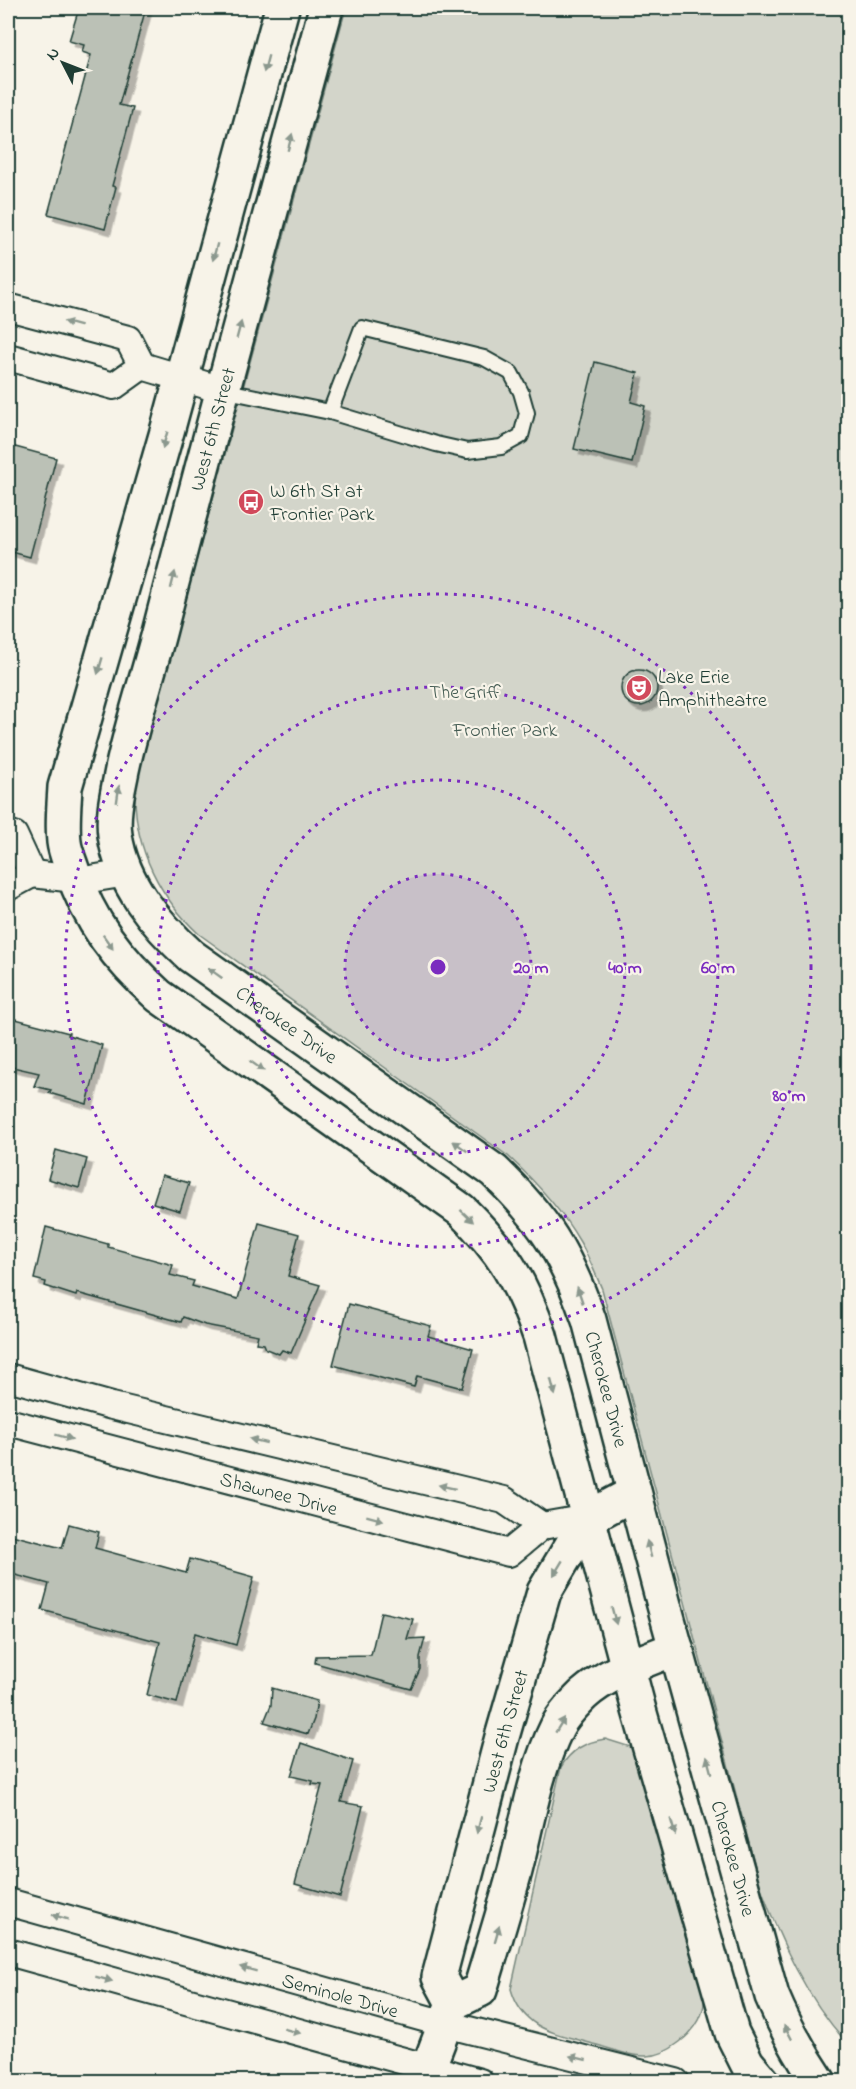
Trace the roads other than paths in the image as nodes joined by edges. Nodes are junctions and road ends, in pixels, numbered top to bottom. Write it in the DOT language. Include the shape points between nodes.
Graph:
graph roads {
  1 [pos="282,8"];
  2 [pos="327,8"];
  3 [pos="8,307"];
  4 [pos="8,357"];
  5 [pos="142,366"];
  6 [pos="182,378"];
  7 [pos="222,390"];
  8 [pos="330,412"];
  9 [pos="8,833"];
  10 [pos="123,863"];
  11 [pos="32,874"];
  12 [pos="75,879"];
  13 [pos="8,887"];
  14 [pos="8,1377"];
  15 [pos="8,1422"];
  16 [pos="634,1493"];
  17 [pos="588,1518"];
  18 [pos="542,1526"];
  19 [pos="676,1648"];
  20 [pos="628,1668"];
  21 [pos="8,1902"];
  22 [pos="8,1952"];
  23 [pos="449,2013"];
  24 [pos="425,2075"];
  25 [pos="480,2082"];
  26 [pos="676,2082"];
  27 [pos="763,2082"];
  28 [pos="819,2082"];
  1 -- 6 [label="main road, one-way"];
  7 -- 2 [label="main road, West 6th Street, one-way"];
  5 -- 3 [label="street, one-way" via="128,339"];
  4 -- 5 [label="street" via="114,386"];
  5 -- 6 [label="street"];
  6 -- 7 [label="street"];
  6 -- 12 [label="main road, one-way" via="65,787 64,846"];
  7 -- 8 [label="lane"];
  10 -- 7 [label="main road, West 6th Street, one-way" via="115,833 117,796 127,746"];
  8 -- 8 [label="lane" via="466,451 501,447 521,436 527,413 511,373 484,358 362,328"];
  9 -- 11 [label="street" via="14,835"];
  10 -- 12 [label="street" via="95,879"];
  16 -- 10 [label="main road, Cherokee Drive, one-way" via="580,1293 562,1253 542,1222 511,1187 467,1151 191,956 153,918"];
  11 -- 12 [label="street"];
  11 -- 13 [label="street"];
  12 -- 17 [label="main road, one-way" via="94,921 135,975 159,996 437,1192 475,1224 501,1253 521,1286 540,1336"];
  18 -- 14 [label="street, one-way" via="504,1500 112,1406"];
  15 -- 18 [label="street, Shawnee Drive, one-way" via="509,1553"];
  16 -- 17 [label="main road"];
  19 -- 16 [label="main road, Cherokee Drive, one-way"];
  17 -- 18 [label="street, Shawnee Drive"];
  17 -- 20 [label="main road, one-way"];
  17 -- 23 [label="main road, West 6th Street, one-way" via="544,1592 502,1737 440,1977"];
  19 -- 20 [label="main road"];
  28 -- 19 [label="main road, Cherokee Drive, one-way" via="784,2026 772,1996"];
  23 -- 20 [label="main road, one-way" via="480,1990 538,1779 558,1725 595,1685"];
  20 -- 27 [label="main road, one-way" via="732,2033 747,2063"];
  23 -- 21 [label="street, Seminole Drive, one-way"];
  22 -- 24 [label="street, one-way"];
  23 -- 24 [label="main road"];
  26 -- 23 [label="street, Seminole Drive, one-way"];
  24 -- 25 [label="street"];
}
